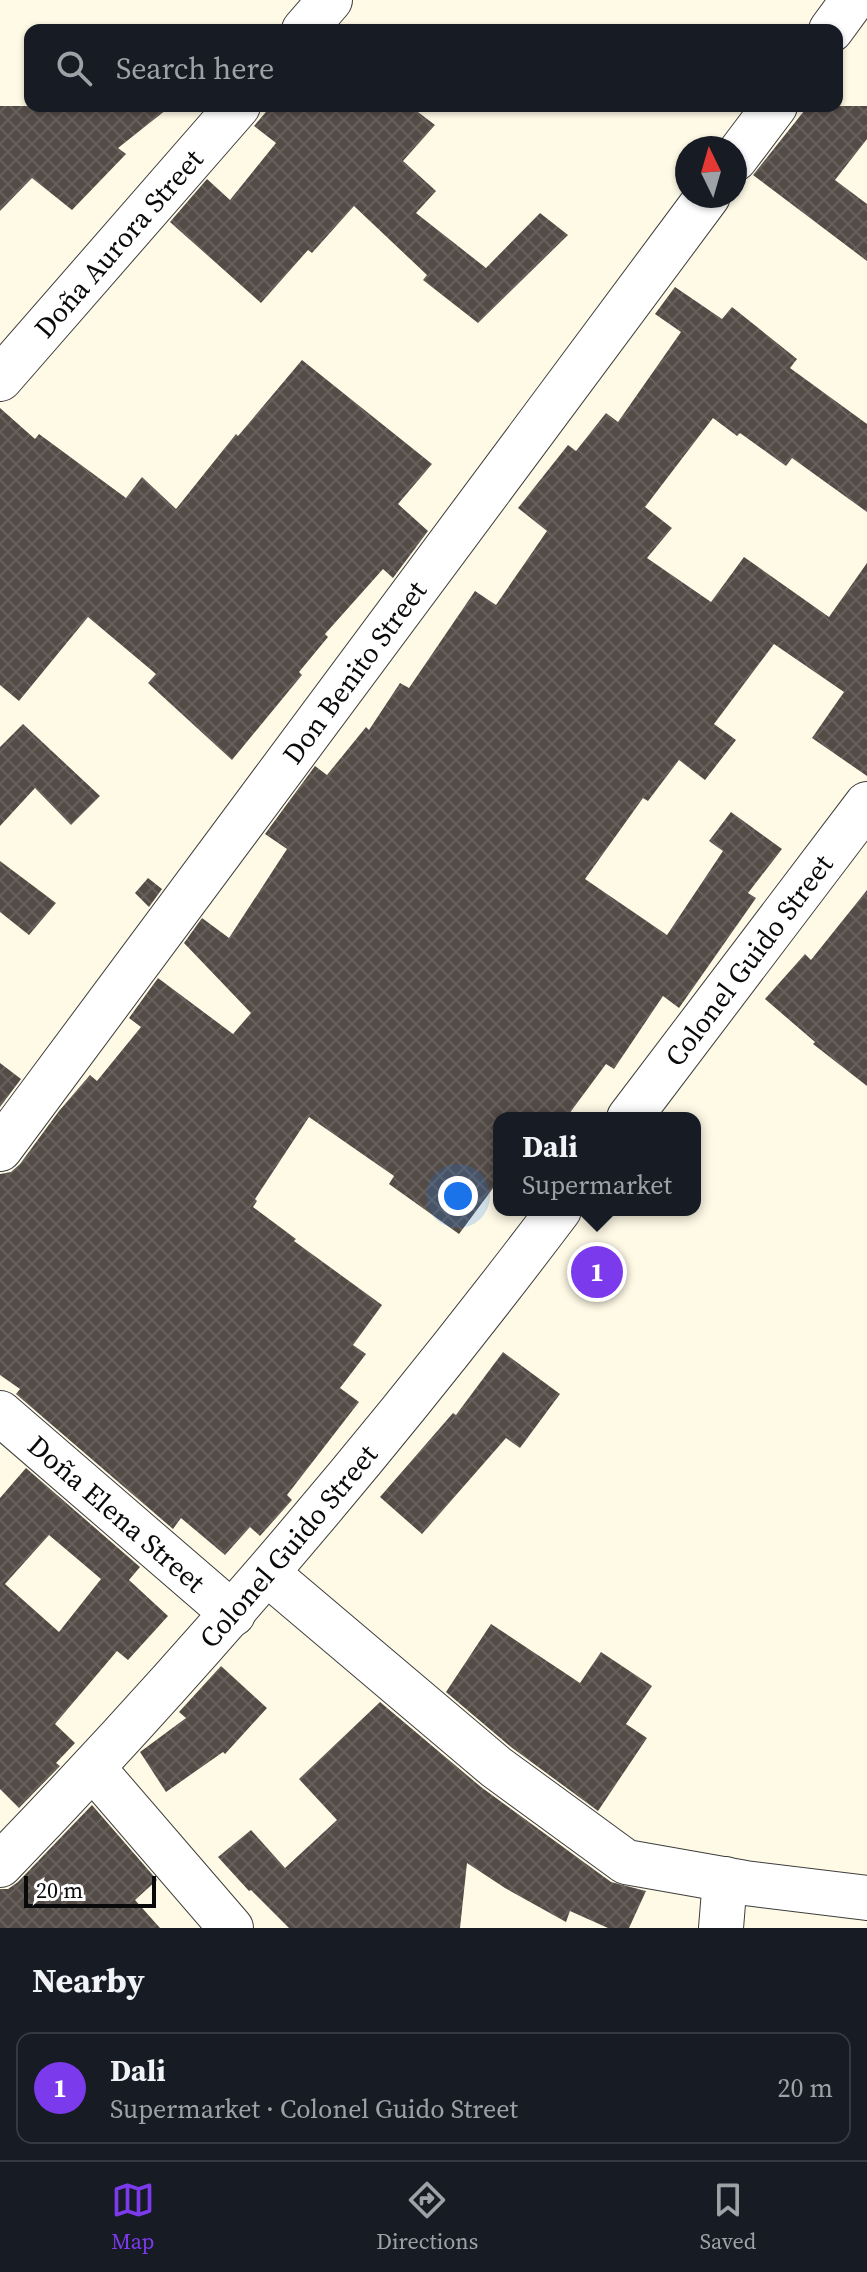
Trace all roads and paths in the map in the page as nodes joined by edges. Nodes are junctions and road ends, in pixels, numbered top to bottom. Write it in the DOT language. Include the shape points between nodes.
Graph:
graph roads {
  1 [pos="330,0"];
  2 [pos="853,0"];
  3 [pos="309,24"];
  4 [pos="835,24"];
  5 [pos="233,112"];
  6 [pos="770,112"];
  7 [pos="747,143"];
  8 [pos="699,208"];
  9 [pos="0,379"];
  10 [pos="867,804"];
  11 [pos="634,1112"];
  12 [pos="0,1149"];
  13 [pos="554,1216"];
  14 [pos="0,1413"];
  15 [pos="268,1574"];
  16 [pos="233,1614"];
  17 [pos="93,1768"];
  18 [pos="0,1865"];
  19 [pos="725,1879"];
  20 [pos="867,1898"];
  21 [pos="231,1928"];
  22 [pos="721,1928"];
  1 -- 3 [label="street"];
  2 -- 4 [label="street"];
  5 -- 9 [label="street, Doña Aurora Street"];
  6 -- 7 [label="street"];
  8 -- 12 [label="street, Don Benito Street"];
  10 -- 11 [label="street, Colonel Guido Street"];
  13 -- 15 [label="street, Colonel Guido Street"];
  14 -- 16 [label="street, Doña Elena Street"];
  15 -- 16 [label="street, Colonel Guido Street"];
  15 -- 19 [label="street" via="496,1767 626,1862"];
  16 -- 17 [label="street, Colonel Guido Street"];
  17 -- 18 [label="street, Colonel Guido Street"];
  17 -- 21 [label="street"];
  19 -- 20 [label="street"];
  19 -- 22 [label="street"];
}
